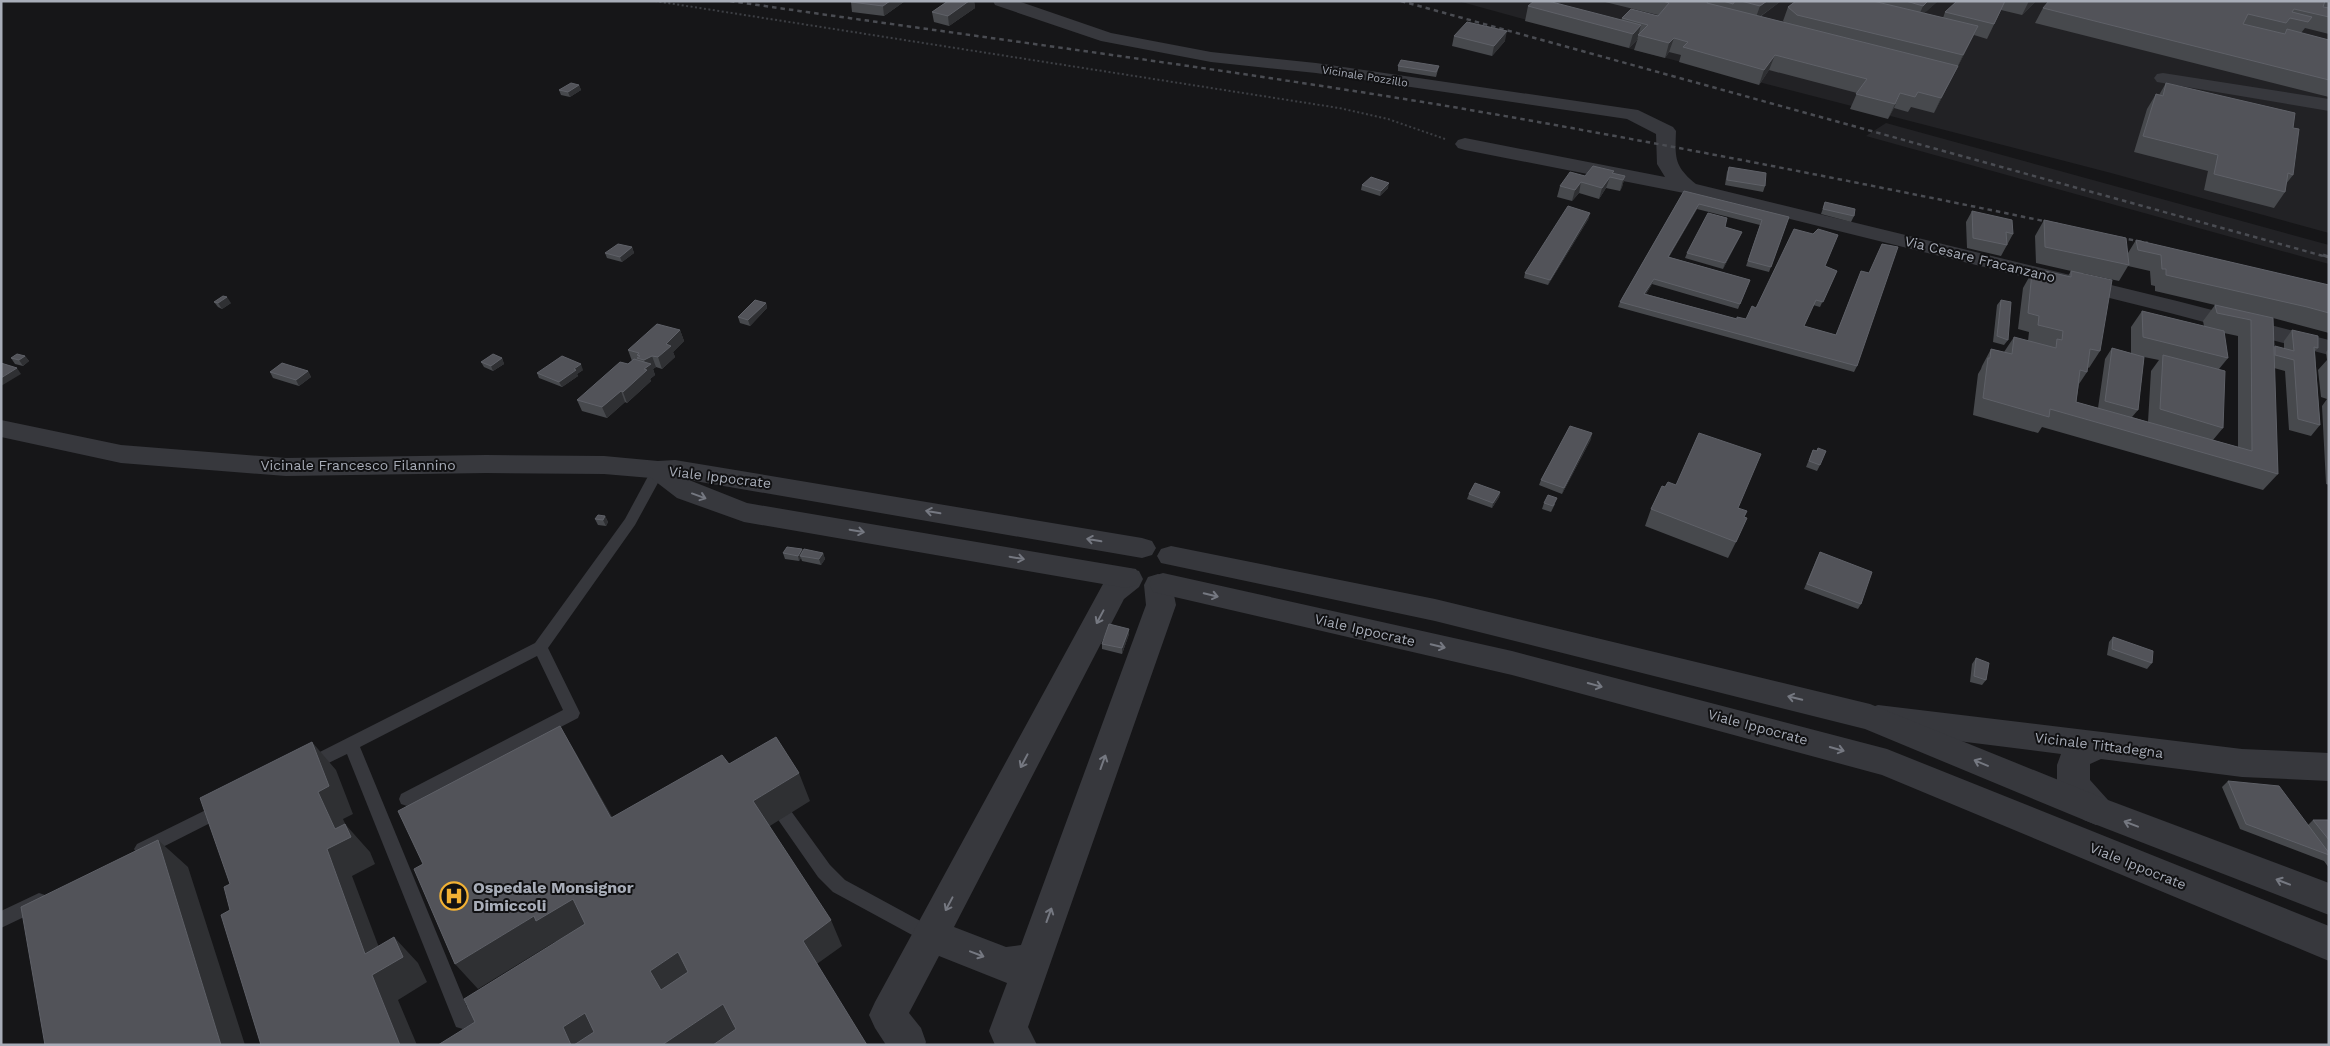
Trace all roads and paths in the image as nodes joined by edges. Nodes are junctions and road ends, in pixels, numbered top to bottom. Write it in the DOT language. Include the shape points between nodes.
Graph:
graph roads {
  1 [pos="655,1"];
  2 [pos="1001,1"];
  3 [pos="2312,1"];
  4 [pos="2329,6"];
  5 [pos="2163,78"];
  6 [pos="2329,105"];
  7 [pos="1464,144"];
  8 [pos="1688,188"];
  9 [pos="2329,348"];
  10 [pos="1,428"];
  11 [pos="658,470"];
  12 [pos="1148,572"];
  13 [pos="540,647"];
  14 [pos="1870,716"];
  15 [pos="351,744"];
  16 [pos="2098,745"];
  17 [pos="2329,767"];
  18 [pos="290,775"];
  19 [pos="407,799"];
  20 [pos="237,801"];
  21 [pos="2096,810"];
  22 [pos="785,816"];
  23 [pos="132,854"];
  24 [pos="54,893"];
  25 [pos="2329,899"];
  26 [pos="1,920"];
  27 [pos="932,936"];
  28 [pos="2329,944"];
  29 [pos="1032,961"];
  30 [pos="504,994"];
  31 [pos="906,1042"];
  32 [pos="1018,1045"];
  1 -- 7 [label="path" via="1339,108 1388,119"];
  2 -- 8 [label="street, Vicinale Pozzillo" via="1107,37 1211,57 1316,68 1631,114 1666,131 1668,168"];
  3 -- 4 [label="main road"];
  5 -- 6 [label="street"];
  7 -- 8 [label="street, Via Cesare Fracanzano"];
  8 -- 9 [label="street, Via Cesare Fracanzano"];
  10 -- 11 [label="street, Vicinale Francesco Filannino" via="121,454 286,467 594,465"];
  11 -- 12 [label="street, Viale Ippocrate" via="669,482 685,490 744,512"];
  11 -- 13 [label="lane" via="630,522"];
  14 -- 12 [label="street, Viale Ippocrate, one-way" via="1436,610"];
  12 -- 27 [label="street, one-way" via="1113,592"];
  12 -- 28 [label="street, Viale Ippocrate, one-way" via="1512,663 1887,763"];
  29 -- 12 [label="street, one-way" via="1161,605"];
  13 -- 15 [label="lane"];
  13 -- 19 [label="lane" via="572,713"];
  14 -- 16 [label="street, Vicinale Tittadegna"];
  21 -- 14 [label="street, Viale Ippocrate, one-way"];
  15 -- 18 [label="lane"];
  15 -- 30 [label="lane" via="463,1020"];
  16 -- 17 [label="street, Vicinale Tittadegna" via="2242,763"];
  16 -- 21 [label="street" via="2076,756 2071,771 2076,790"];
  20 -- 23 [label="lane"];
  25 -- 21 [label="street, Viale Ippocrate, one-way"];
  22 -- 27 [label="lane" via="824,871 839,886"];
  24 -- 26 [label="lane"];
  27 -- 29 [label="street, one-way" via="1006,965"];
  27 -- 31 [label="street" via="888,1015"];
  29 -- 32 [label="street" via="1008,1031"];
}
